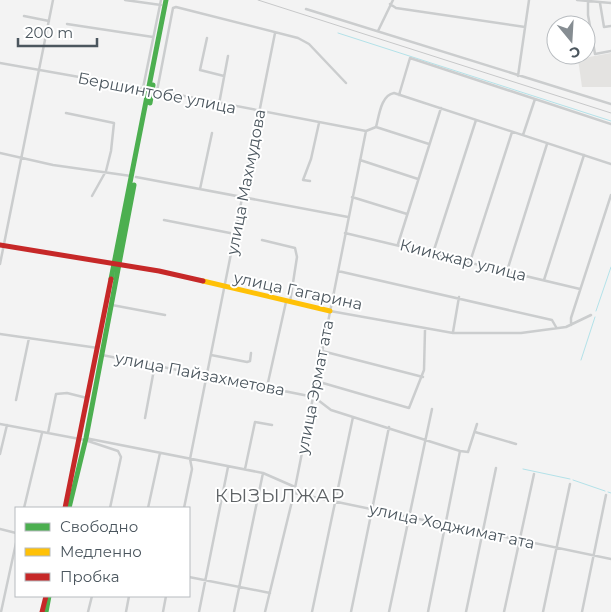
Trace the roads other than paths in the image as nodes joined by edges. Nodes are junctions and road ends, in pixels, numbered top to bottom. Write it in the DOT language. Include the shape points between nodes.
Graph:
graph roads {
  1 [pos="53,0"];
  2 [pos="125,0"];
  3 [pos="161,0"];
  4 [pos="168,0"];
  5 [pos="393,0"];
  6 [pos="529,0"];
  7 [pos="576,0"];
  8 [pos="588,2"];
  9 [pos="600,3"];
  10 [pos="611,3"];
  11 [pos="390,4"];
  12 [pos="160,5"];
  13 [pos="306,9"];
  14 [pos="24,16"];
  15 [pos="49,21"];
  16 [pos="67,24"];
  17 [pos="611,26"];
  18 [pos="525,27"];
  19 [pos="378,31"];
  20 [pos="275,33"];
  21 [pos="154,37"];
  22 [pos="207,38"];
  23 [pos="611,51"];
  24 [pos="228,56"];
  25 [pos="0,64"];
  26 [pos="40,72"];
  27 [pos="224,76"];
  28 [pos="518,76"];
  29 [pos="346,83"];
  30 [pos="150,90"];
  31 [pos="399,95"];
  32 [pos="536,99"];
  33 [pos="219,104"];
  34 [pos="611,104"];
  35 [pos="441,108"];
  36 [pos="260,112"];
  37 [pos="66,113"];
  38 [pos="476,120"];
  39 [pos="319,122"];
  40 [pos="611,124"];
  41 [pos="376,127"];
  42 [pos="366,131"];
  43 [pos="212,132"];
  44 [pos="512,132"];
  45 [pos="523,135"];
  46 [pos="548,143"];
  47 [pos="429,144"];
  48 [pos="0,153"];
  49 [pos="584,155"];
  50 [pos="23,158"];
  51 [pos="360,160"];
  52 [pos="611,164"];
  53 [pos="106,171"];
  54 [pos="134,177"];
  55 [pos="418,179"];
  56 [pos="310,181"];
  57 [pos="200,189"];
  58 [pos="92,196"];
  59 [pos="611,196"];
  60 [pos="352,197"];
  61 [pos="243,198"];
  62 [pos="407,214"];
  63 [pos="348,217"];
  64 [pos="164,220"];
  65 [pos="345,232"];
  66 [pos="235,234"];
  67 [pos="262,240"];
  68 [pos="398,244"];
  69 [pos="2,246"];
  70 [pos="433,253"];
  71 [pos="470,262"];
  72 [pos="0,264"];
  73 [pos="117,266"];
  74 [pos="338,271"];
  75 [pos="507,271"];
  76 [pos="544,280"];
  77 [pos="224,288"];
  78 [pos="580,289"];
  79 [pos="459,297"];
  80 [pos="288,302"];
  81 [pos="112,305"];
  82 [pos="330,311"];
  83 [pos="165,315"];
  84 [pos="590,315"];
  85 [pos="571,325"];
  86 [pos="556,327"];
  87 [pos="425,330"];
  88 [pos="453,333"];
  89 [pos="0,334"];
  90 [pos="30,338"];
  91 [pos="99,348"];
  92 [pos="322,352"];
  93 [pos="251,353"];
  94 [pos="102,354"];
  95 [pos="211,355"];
  96 [pos="155,364"];
  97 [pos="207,374"];
  98 [pos="423,377"];
  99 [pos="316,382"];
  100 [pos="267,387"];
  101 [pos="314,397"];
  102 [pos="89,398"];
  103 [pos="16,400"];
  104 [pos="432,409"];
  105 [pos="353,417"];
  106 [pos="145,418"];
  107 [pos="0,424"];
  108 [pos="478,424"];
  109 [pos="7,425"];
  110 [pos="272,426"];
  111 [pos="389,428"];
  112 [pos="42,432"];
  113 [pos="475,432"];
  114 [pos="48,433"];
  115 [pos="83,439"];
  116 [pos="425,440"];
  117 [pos="516,444"];
  118 [pos="460,451"];
  119 [pos="160,453"];
  120 [pos="0,454"];
  121 [pos="190,459"];
  122 [pos="228,467"];
  123 [pos="496,468"];
  124 [pos="245,469"];
  125 [pos="263,473"];
  126 [pos="534,474"];
  127 [pos="570,484"];
  128 [pos="295,487"];
  129 [pos="294,493"];
  130 [pos="606,495"];
  131 [pos="335,502"];
  132 [pos="24,507"];
  133 [pos="65,507"];
  134 [pos="70,507"];
  135 [pos="110,507"];
  136 [pos="148,507"];
  137 [pos="184,507"];
  138 [pos="371,509"];
  139 [pos="408,517"];
  140 [pos="445,525"];
  141 [pos="0,529"];
  142 [pos="483,532"];
  143 [pos="15,533"];
  144 [pos="519,540"];
  145 [pos="556,547"];
  146 [pos="15,549"];
  147 [pos="593,555"];
  148 [pos="611,559"];
  149 [pos="190,576"];
  150 [pos="205,580"];
  151 [pos="239,587"];
  152 [pos="270,593"];
  153 [pos="46,597"];
  154 [pos="49,597"];
  155 [pos="92,597"];
  156 [pos="129,597"];
  157 [pos="166,597"];
  158 [pos="1,612"];
  159 [pos="44,612"];
  160 [pos="88,612"];
  161 [pos="126,612"];
  162 [pos="162,612"];
  163 [pos="199,612"];
  164 [pos="234,612"];
  165 [pos="265,612"];
  166 [pos="312,612"];
  167 [pos="351,612"];
  168 [pos="389,612"];
  169 [pos="428,612"];
  170 [pos="466,612"];
  171 [pos="504,612"];
  172 [pos="543,612"];
  173 [pos="582,612"];
  1 -- 15 [label="street"];
  2 -- 12 [label="street"];
  3 -- 12 [label="street"];
  4 -- 30 [label="main road"];
  5 -- 11 [label="street"];
  6 -- 18 [label="street"];
  7 -- 8 [label="street"];
  8 -- 9 [label="street"];
  8 -- 23 [label="street" via="595,54"];
  9 -- 10 [label="street"];
  9 -- 17 [label="street" via="604,27"];
  11 -- 18 [label="street" via="396,8"];
  11 -- 19 [label="street"];
  12 -- 21 [label="street"];
  13 -- 19 [label="street"];
  14 -- 15 [label="street"];
  15 -- 26 [label="street"];
  16 -- 21 [label="street"];
  18 -- 28 [label="street"];
  19 -- 28 [label="street"];
  20 -- 29 [label="street" via="304,41"];
  20 -- 30 [label="street" via="173,8"];
  20 -- 36 [label="street, улица Махмудова"];
  21 -- 30 [label="street"];
  22 -- 27 [label="street" via="200,70"];
  24 -- 27 [label="street"];
  25 -- 26 [label="street, Бершинтобе улица"];
  26 -- 30 [label="street, Бершинтобе улица"];
  26 -- 50 [label="street"];
  27 -- 33 [label="street"];
  28 -- 34 [label="street"];
  30 -- 33 [label="street, Бершинтобе улица"];
  30 -- 54 [label="main road"];
  31 -- 32 [label="street" via="410,58"];
  31 -- 35 [label="street"];
  31 -- 41 [label="street" via="389,94 385,98"];
  32 -- 40 [label="street"];
  32 -- 45 [label="street"];
  33 -- 36 [label="street, Бершинтобе улица"];
  35 -- 38 [label="street"];
  35 -- 47 [label="street"];
  36 -- 39 [label="street, Бершинтобе улица"];
  36 -- 61 [label="street, улица Махмудова"];
  37 -- 53 [label="street" via="114,123"];
  38 -- 44 [label="street"];
  38 -- 70 [label="street"];
  39 -- 42 [label="street, Бершинтобе улица"];
  39 -- 56 [label="street" via="312,159 303,180"];
  41 -- 42 [label="street"];
  41 -- 47 [label="street"];
  42 -- 51 [label="street, улица Эрмат ата"];
  43 -- 57 [label="street"];
  44 -- 45 [label="street"];
  44 -- 71 [label="street"];
  45 -- 46 [label="street"];
  46 -- 49 [label="street"];
  46 -- 75 [label="street"];
  47 -- 55 [label="street"];
  48 -- 50 [label="street"];
  49 -- 52 [label="street"];
  49 -- 76 [label="street"];
  50 -- 53 [label="street"];
  50 -- 69 [label="street"];
  51 -- 55 [label="street"];
  51 -- 60 [label="street, улица Эрмат ата"];
  53 -- 54 [label="street"];
  53 -- 58 [label="street"];
  54 -- 57 [label="street"];
  54 -- 73 [label="main road"];
  55 -- 62 [label="street"];
  57 -- 61 [label="street"];
  59 -- 78 [label="street"];
  60 -- 62 [label="street"];
  60 -- 63 [label="street, улица Эрмат ата"];
  61 -- 63 [label="street"];
  61 -- 66 [label="street, улица Махмудова"];
  62 -- 68 [label="street"];
  63 -- 65 [label="street, улица Эрмат ата"];
  64 -- 66 [label="street"];
  65 -- 68 [label="street, Киикжар улица"];
  65 -- 74 [label="street, улица Эрмат ата"];
  66 -- 77 [label="street, улица Махмудова"];
  67 -- 80 [label="street" via="295,248"];
  68 -- 70 [label="street, Киикжар улица"];
  69 -- 72 [label="street"];
  69 -- 73 [label="main road, улица Гагарина"];
  70 -- 71 [label="street, Киикжар улица"];
  71 -- 75 [label="street, Киикжар улица"];
  73 -- 77 [label="main road, улица Гагарина" via="159,272"];
  73 -- 81 [label="main road"];
  73 -- 91 [label="main road"];
  74 -- 79 [label="street"];
  74 -- 82 [label="street, улица Эрмат ата"];
  75 -- 76 [label="street, Киикжар улица"];
  76 -- 78 [label="street, Киикжар улица"];
  77 -- 80 [label="main road, улица Гагарина"];
  77 -- 95 [label="street, улица Махмудова"];
  78 -- 85 [label="street"];
  79 -- 86 [label="street" via="552,320"];
  79 -- 88 [label="street"];
  80 -- 82 [label="main road, улица Гагарина"];
  80 -- 100 [label="street"];
  81 -- 83 [label="street"];
  81 -- 94 [label="main road"];
  82 -- 87 [label="street, улица Гагарина"];
  82 -- 92 [label="street, улица Эрмат ата"];
  84 -- 85 [label="street, улица Гагарина"];
  85 -- 86 [label="street, улица Гагарина"];
  86 -- 88 [label="street, улица Гагарина" via="522,333"];
  87 -- 88 [label="street, улица Гагарина"];
  87 -- 98 [label="street"];
  89 -- 90 [label="street, улица Пайзахметова"];
  90 -- 91 [label="street, улица Пайзахметова"];
  90 -- 103 [label="street"];
  91 -- 102 [label="main road"];
  92 -- 98 [label="street"];
  92 -- 99 [label="street, улица Эрмат ата"];
  93 -- 95 [label="street" via="247,362"];
  94 -- 96 [label="street, улица Пайзахметова"];
  94 -- 115 [label="main road"];
  95 -- 97 [label="street, улица Махмудова"];
  96 -- 97 [label="street, улица Пайзахметова"];
  96 -- 106 [label="street"];
  97 -- 100 [label="street, улица Пайзахметова"];
  97 -- 121 [label="street, улица Махмудова"];
  98 -- 99 [label="street" via="409,408"];
  99 -- 101 [label="street, улица Эрмат ата"];
  100 -- 101 [label="street, улица Пайзахметова"];
  101 -- 105 [label="street, улица Пайзахметова" via="331,410"];
  101 -- 128 [label="street, улица Эрмат ата"];
  102 -- 114 [label="street" via="56,394"];
  102 -- 115 [label="main road"];
  104 -- 116 [label="street"];
  105 -- 111 [label="street, улица Пайзахметова"];
  105 -- 131 [label="street"];
  107 -- 109 [label="street"];
  108 -- 113 [label="street"];
  109 -- 112 [label="street"];
  109 -- 120 [label="street"];
  110 -- 124 [label="street" via="255,422"];
  111 -- 116 [label="street, улица Пайзахметова"];
  111 -- 138 [label="street"];
  112 -- 114 [label="street"];
  112 -- 132 [label="street"];
  113 -- 117 [label="street"];
  113 -- 118 [label="street" via="468,452"];
  114 -- 115 [label="street"];
  115 -- 119 [label="street"];
  115 -- 133 [label="main road"];
  115 -- 134 [label="main road"];
  115 -- 135 [label="street" via="120,454"];
  116 -- 118 [label="street, улица Пайзахметова"];
  116 -- 139 [label="street"];
  118 -- 140 [label="street"];
  119 -- 121 [label="street"];
  119 -- 136 [label="street"];
  121 -- 122 [label="street"];
  121 -- 137 [label="street, улица Махмудова" via="192,469"];
  122 -- 124 [label="street"];
  122 -- 150 [label="street"];
  123 -- 142 [label="street"];
  124 -- 125 [label="street"];
  125 -- 128 [label="street"];
  125 -- 151 [label="street"];
  126 -- 144 [label="street"];
  127 -- 145 [label="street"];
  128 -- 129 [label="street, улица Эрмат ата"];
  129 -- 131 [label="street, улица Ходжимат ата"];
  129 -- 152 [label="street, улица Эрмат ата"];
  130 -- 147 [label="street"];
  131 -- 138 [label="street, улица Ходжимат ата"];
  131 -- 166 [label="street"];
  138 -- 139 [label="street, улица Ходжимат ата"];
  138 -- 167 [label="street"];
  139 -- 140 [label="street, улица Ходжимат ата"];
  139 -- 168 [label="street"];
  140 -- 142 [label="street, улица Ходжимат ата"];
  140 -- 169 [label="street"];
  141 -- 143 [label="street"];
  142 -- 144 [label="street, улица Ходжимат ата"];
  142 -- 170 [label="street"];
  144 -- 145 [label="street, улица Ходжимат ата"];
  144 -- 171 [label="street"];
  145 -- 147 [label="street, улица Ходжимат ата"];
  145 -- 172 [label="street"];
  146 -- 158 [label="street"];
  147 -- 148 [label="street, улица Ходжимат ата"];
  147 -- 173 [label="street"];
  149 -- 150 [label="street"];
  150 -- 151 [label="street"];
  150 -- 163 [label="street"];
  151 -- 152 [label="street"];
  151 -- 164 [label="street"];
  152 -- 165 [label="street, улица Эрмат ата"];
  153 -- 159 [label="main road"];
  154 -- 159 [label="main road"];
  155 -- 160 [label="street"];
  156 -- 161 [label="street"];
  157 -- 162 [label="street"];
}
